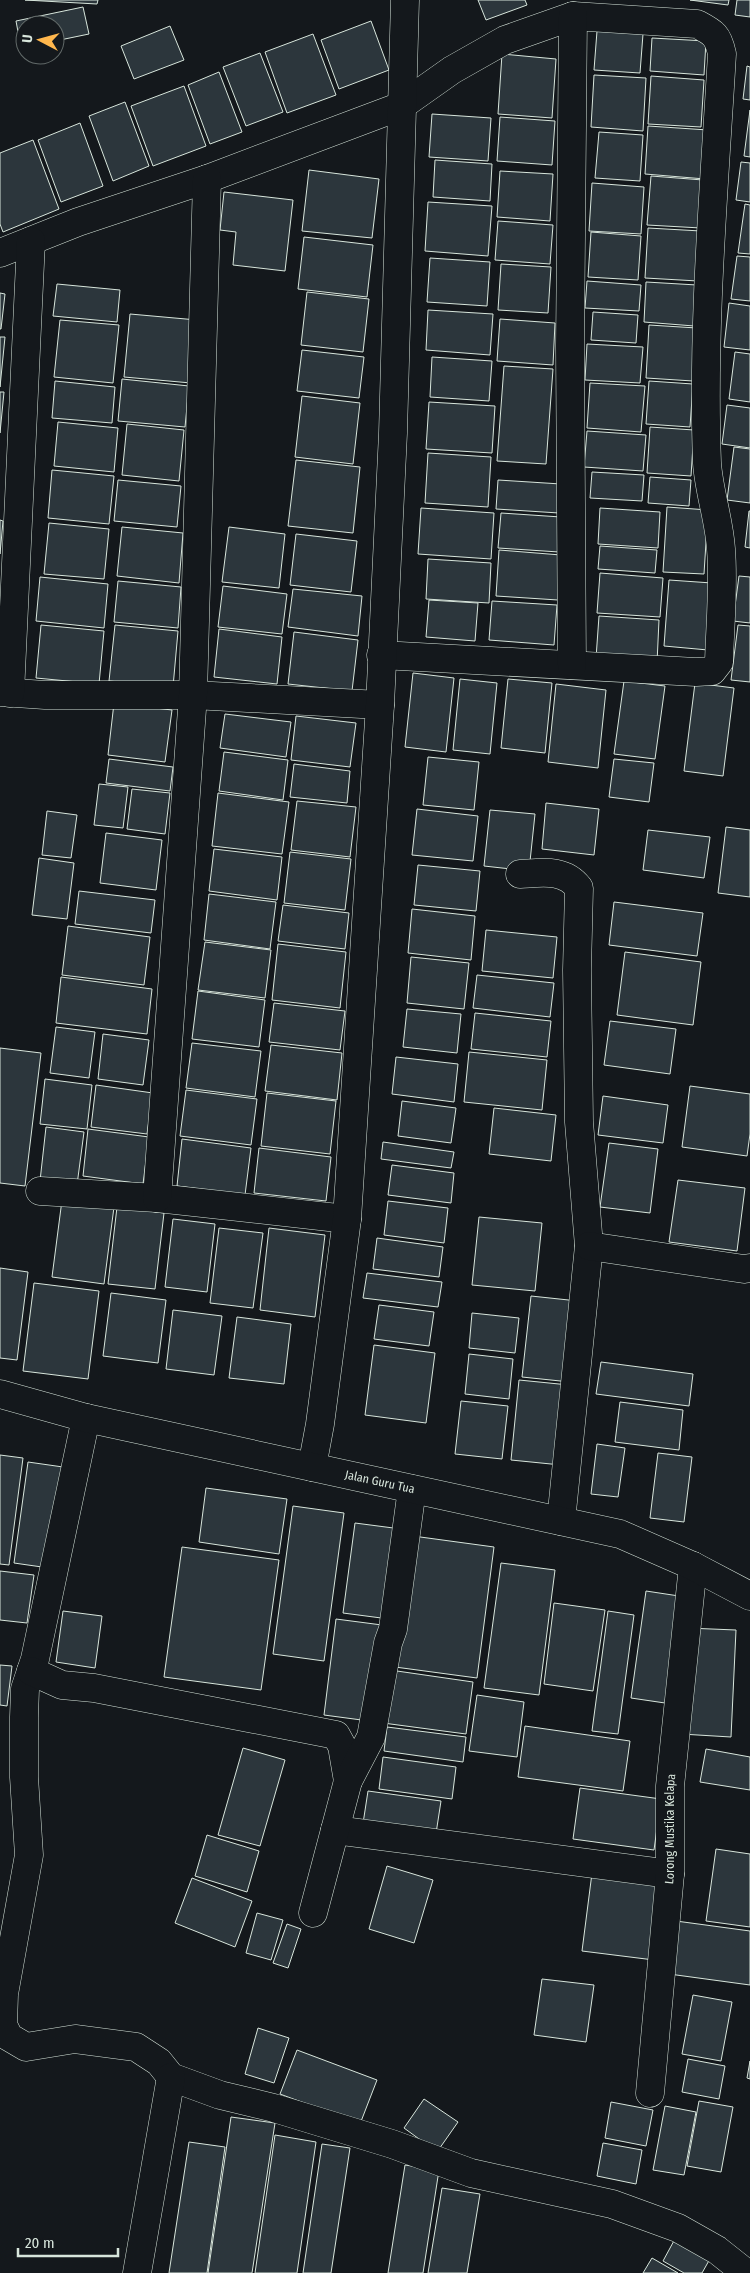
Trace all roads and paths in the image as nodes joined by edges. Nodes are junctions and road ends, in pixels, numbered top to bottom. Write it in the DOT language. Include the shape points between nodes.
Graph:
graph roads {
  1 [pos="405,0"];
  2 [pos="573,16"];
  3 [pos="401,106"];
  4 [pos="206,179"];
  5 [pos="31,241"];
  6 [pos="0,253"];
  7 [pos="381,655"];
  8 [pos="572,665"];
  9 [pos="5,693"];
  10 [pos="193,695"];
  11 [pos="380,706"];
  12 [pos="520,874"];
  13 [pos="40,1191"];
  14 [pos="157,1198"];
  15 [pos="347,1219"];
  16 [pos="589,1246"];
  17 [pos="750,1268"];
  18 [pos="0,1394"];
  19 [pos="86,1418"];
  20 [pos="312,1467"];
  21 [pos="412,1489"];
  22 [pos="561,1521"];
  23 [pos="693,1566"];
  24 [pos="750,1596"];
  25 [pos="31,1671"];
  26 [pos="348,1781"];
  27 [pos="335,1830"];
  28 [pos="670,1874"];
  29 [pos="313,1913"];
  30 [pos="171,2077"];
  31 [pos="650,2094"];
  32 [pos="137,2273"];
  33 [pos="746,2273"];
  1 -- 3 [label="street"];
  2 -- 3 [label="street" via="504,40 452,70"];
  2 -- 8 [label="street"];
  2 -- 8 [label="street" via="697,24 719,40 722,54 707,320 707,454 710,492 716,507 721,550 719,662 712,671 696,672"];
  3 -- 4 [label="street"];
  3 -- 7 [label="street" via="393,433"];
  4 -- 5 [label="street"];
  4 -- 10 [label="street"];
  5 -- 6 [label="street"];
  5 -- 9 [label="street"];
  7 -- 8 [label="street"];
  7 -- 11 [label="street"];
  9 -- 10 [label="street"];
  10 -- 11 [label="street"];
  10 -- 14 [label="street"];
  11 -- 15 [label="street"];
  12 -- 16 [label="street" via="550,872 563,875 573,880 578,888 579,1122"];
  13 -- 14 [label="street"];
  14 -- 15 [label="street"];
  15 -- 20 [label="street"];
  16 -- 17 [label="street"];
  16 -- 22 [label="street"];
  18 -- 19 [label="street, Jalan Guru Tua"];
  19 -- 20 [label="street, Jalan Guru Tua"];
  19 -- 25 [label="street"];
  20 -- 21 [label="street, Jalan Guru Tua"];
  21 -- 22 [label="street, Jalan Guru Tua"];
  21 -- 26 [label="street" via="393,1629 371,1737"];
  22 -- 23 [label="street, Jalan Guru Tua" via="620,1534"];
  23 -- 24 [label="street, Jalan Guru Tua"];
  23 -- 28 [label="street, Lorong Mustika Kelapa" via="670,1786"];
  25 -- 26 [label="street" via="62,1685 94,1688 336,1735 342,1746"];
  25 -- 30 [label="street" via="25,1689 24,1717 29,1854 4,1994 2,2025 9,2037 26,2047 75,2039 136,2047 159,2062"];
  26 -- 27 [label="street"];
  27 -- 28 [label="street"];
  27 -- 29 [label="street"];
  28 -- 31 [label="street, Lorong Mustika Kelapa"];
  30 -- 32 [label="street"];
  30 -- 33 [label="street" via="220,2095 392,2144 471,2173 612,2204 678,2228 717,2250"];
}
